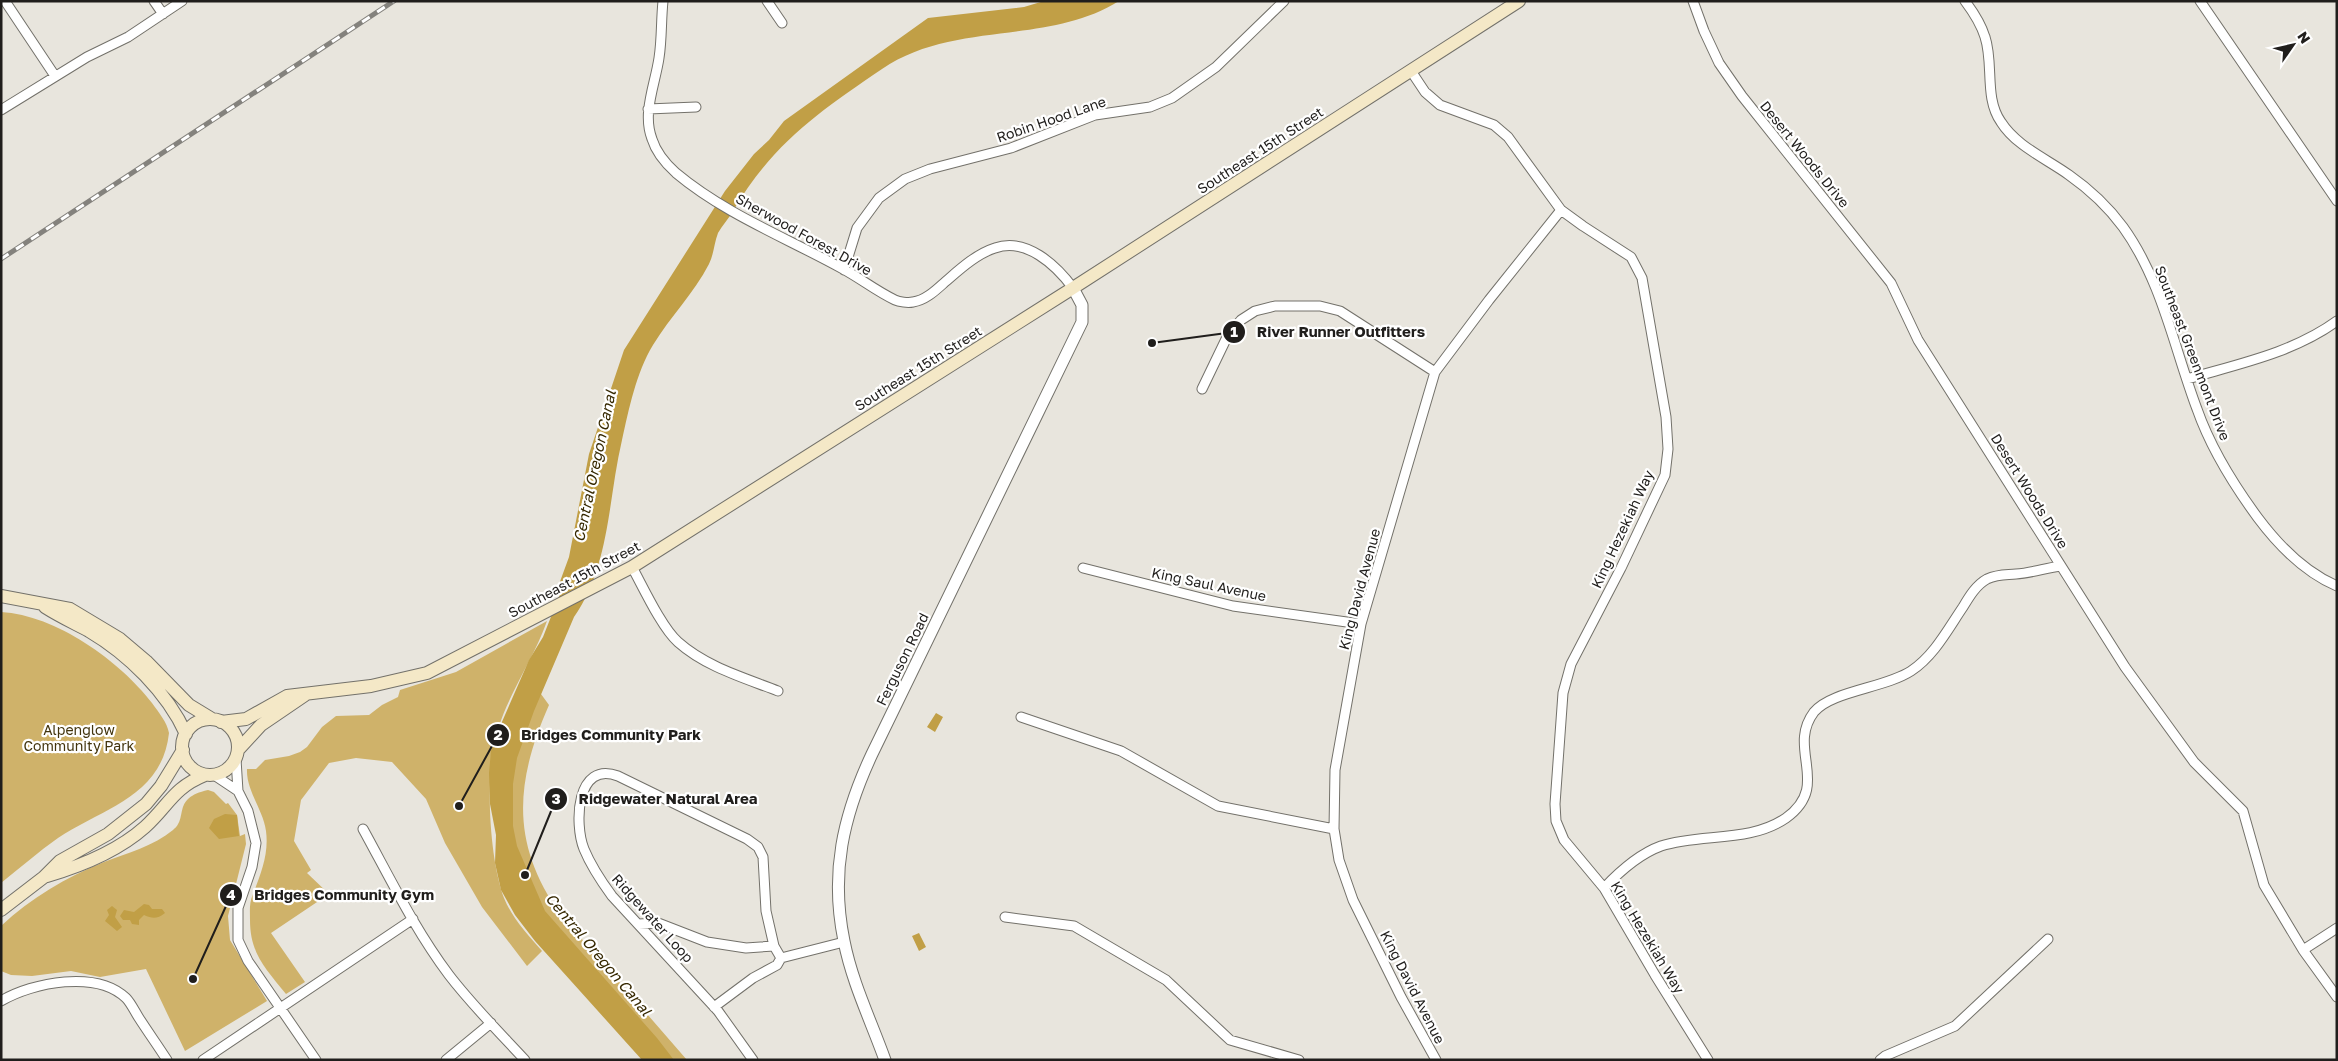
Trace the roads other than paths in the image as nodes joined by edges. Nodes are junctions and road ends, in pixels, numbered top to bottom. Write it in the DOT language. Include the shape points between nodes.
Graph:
graph roads {
  1 [pos="5,1"];
  2 [pos="154,1"];
  3 [pos="182,1"];
  4 [pos="663,1"];
  5 [pos="767,1"];
  6 [pos="1284,1"];
  7 [pos="1519,1"];
  8 [pos="1693,1"];
  9 [pos="1965,1"];
  10 [pos="2200,1"];
  11 [pos="163,14"];
  12 [pos="782,23"];
  13 [pos="1411,71"];
  14 [pos="54,76"];
  15 [pos="696,107"];
  16 [pos="648,109"];
  17 [pos="1,110"];
  18 [pos="2337,200"];
  19 [pos="1561,210"];
  20 [pos="844,270"];
  21 [pos="1073,288"];
  22 [pos="2337,321"];
  23 [pos="1435,372"];
  24 [pos="2186,379"];
  25 [pos="1202,390"];
  26 [pos="2061,566"];
  27 [pos="632,567"];
  28 [pos="1082,568"];
  29 [pos="2337,586"];
  30 [pos="1,596"];
  31 [pos="41,604"];
  32 [pos="1361,624"];
  33 [pos="778,691"];
  34 [pos="305,695"];
  35 [pos="1021,717"];
  36 [pos="217,721"];
  37 [pos="186,734"];
  38 [pos="183,750"];
  39 [pos="237,755"];
  40 [pos="210,775"];
  41 [pos="238,791"];
  42 [pos="1334,829"];
  43 [pos="363,830"];
  44 [pos="44,877"];
  45 [pos="1604,888"];
  46 [pos="1,910"];
  47 [pos="1005,917"];
  48 [pos="413,919"];
  49 [pos="639,924"];
  50 [pos="2337,928"];
  51 [pos="2048,939"];
  52 [pos="844,942"];
  53 [pos="774,946"];
  54 [pos="2303,950"];
  55 [pos="781,958"];
  56 [pos="2337,997"];
  57 [pos="1,1001"];
  58 [pos="281,1007"];
  59 [pos="714,1007"];
  60 [pos="491,1023"];
  61 [pos="167,1060"];
  62 [pos="202,1060"];
  63 [pos="316,1060"];
  64 [pos="446,1060"];
  65 [pos="525,1060"];
  66 [pos="753,1060"];
  67 [pos="885,1060"];
  68 [pos="1300,1060"];
  69 [pos="1436,1060"];
  70 [pos="1708,1060"];
  71 [pos="1880,1060"];
  1 -- 14 [label="street"];
  2 -- 11 [label="street"];
  3 -- 11 [label="street"];
  4 -- 16 [label="street, Sherwood Forest Drive" via="659,57"];
  5 -- 12 [label="street"];
  6 -- 20 [label="street, Robin Hood Lane" via="1216,67 1172,98 1150,107 1095,115 1011,148 930,168 905,179 879,198 857,228"];
  7 -- 13 [label="main road, Southeast 15th Street"];
  8 -- 26 [label="street, Desert Woods Drive" via="1719,63 1891,283 1918,340"];
  9 -- 24 [label="street, Southeast Greenmont Drive" via="1978,19 1986,39 1992,102 2000,121 2011,135 2071,176 2123,227 2145,264 2162,304"];
  10 -- 18 [label="street"];
  11 -- 14 [label="street" via="128,37"];
  13 -- 19 [label="street, King Hezekiah Way" via="1425,92 1440,105 1494,125 1508,137"];
  13 -- 21 [label="main road, Southeast 15th Street"];
  14 -- 17 [label="street"];
  15 -- 16 [label="street"];
  16 -- 20 [label="street, Sherwood Forest Drive" via="652,141 675,172 737,214"];
  19 -- 23 [label="street, King David Avenue"];
  19 -- 45 [label="street, King Hezekiah Way" via="1631,257 1637,266 1642,278 1666,417 1668,449 1665,475 1571,664 1563,693 1556,821 1564,840"];
  20 -- 21 [label="street, Sherwood Forest Drive" via="897,301 913,302 936,291 977,257 995,248 1022,247 1061,271"];
  21 -- 27 [label="main road, Southeast 15th Street"];
  21 -- 52 [label="street, Ferguson Road" via="1082,305 1082,322 876,746 849,810 838,876"];
  22 -- 24 [label="street" via="2292,347"];
  23 -- 25 [label="street" via="1340,312 1320,306 1275,306 1255,311 1241,320 1228,335"];
  23 -- 32 [label="street, King David Avenue"];
  24 -- 29 [label="street, Southeast Greenmont Drive" via="2210,442 2242,496 2286,551"];
  26 -- 45 [label="street" via="2000,574 1985,580 1974,589 1929,656 1910,671 1885,684 1828,700 1815,712 1803,742 1809,780 1801,805 1785,819 1760,830 1661,846 1623,867"];
  26 -- 54 [label="street, Desert Woods Drive" via="2124,667 2194,762 2243,811 2264,885"];
  27 -- 33 [label="street" via="677,642 708,663"];
  27 -- 34 [label="main road, Southeast 15th Street" via="427,672 370,686"];
  28 -- 32 [label="street, King Saul Avenue" via="1233,606"];
  30 -- 31 [label="main road"];
  31 -- 36 [label="main road" via="70,609 120,639 188,705"];
  31 -- 37 [label="main road" via="89,631 139,670 179,718"];
  32 -- 42 [label="street, King David Avenue" via="1335,770"];
  34 -- 36 [label="main road, Southeast 15th Street" via="287,696 246,719"];
  34 -- 39 [label="main road, Southeast 15th Street" via="261,725"];
  35 -- 42 [label="street" via="1121,751 1218,806"];
  36 -- 37 [label="main road" via="197,723"];
  36 -- 39 [label="main road" via="234,733"];
  37 -- 38 [label="main road"];
  38 -- 40 [label="main road" via="190,766"];
  38 -- 44 [label="main road" via="146,804 108,834 60,861"];
  39 -- 40 [label="main road" via="223,772"];
  39 -- 41 [label="street"];
  40 -- 41 [label="street"];
  40 -- 44 [label="main road" via="178,790 145,827 126,841 67,870"];
  41 -- 58 [label="street" via="252,823 256,843 252,867 238,908 238,940 248,961"];
  42 -- 69 [label="street, King David Avenue" via="1339,860 1353,900"];
  43 -- 48 [label="street"];
  44 -- 46 [label="main road"];
  45 -- 70 [label="street, King Hezekiah Way"];
  47 -- 68 [label="street" via="1074,926 1166,980 1230,1040"];
  48 -- 58 [label="street"];
  48 -- 60 [label="street" via="448,974"];
  49 -- 53 [label="street" via="658,923 707,942 746,948"];
  49 -- 53 [label="street, Ridgewater Loop" via="612,896 583,847 579,823 581,793 588,782 609,773 758,847 763,857 766,911"];
  49 -- 59 [label="street, Ridgewater Loop"];
  50 -- 54 [label="street"];
  51 -- 71 [label="street" via="1955,1026"];
  52 -- 55 [label="street"];
  52 -- 67 [label="street, Ferguson Road"];
  53 -- 55 [label="street, Ridgewater Loop"];
  54 -- 56 [label="street, Desert Woods Drive"];
  55 -- 59 [label="street" via="776,966 753,978"];
  57 -- 61 [label="street" via="40,986 78,981 106,986 126,998"];
  58 -- 62 [label="street"];
  58 -- 63 [label="street"];
  59 -- 66 [label="street, Ridgewater Loop"];
  60 -- 64 [label="street"];
  60 -- 65 [label="street"];
}
